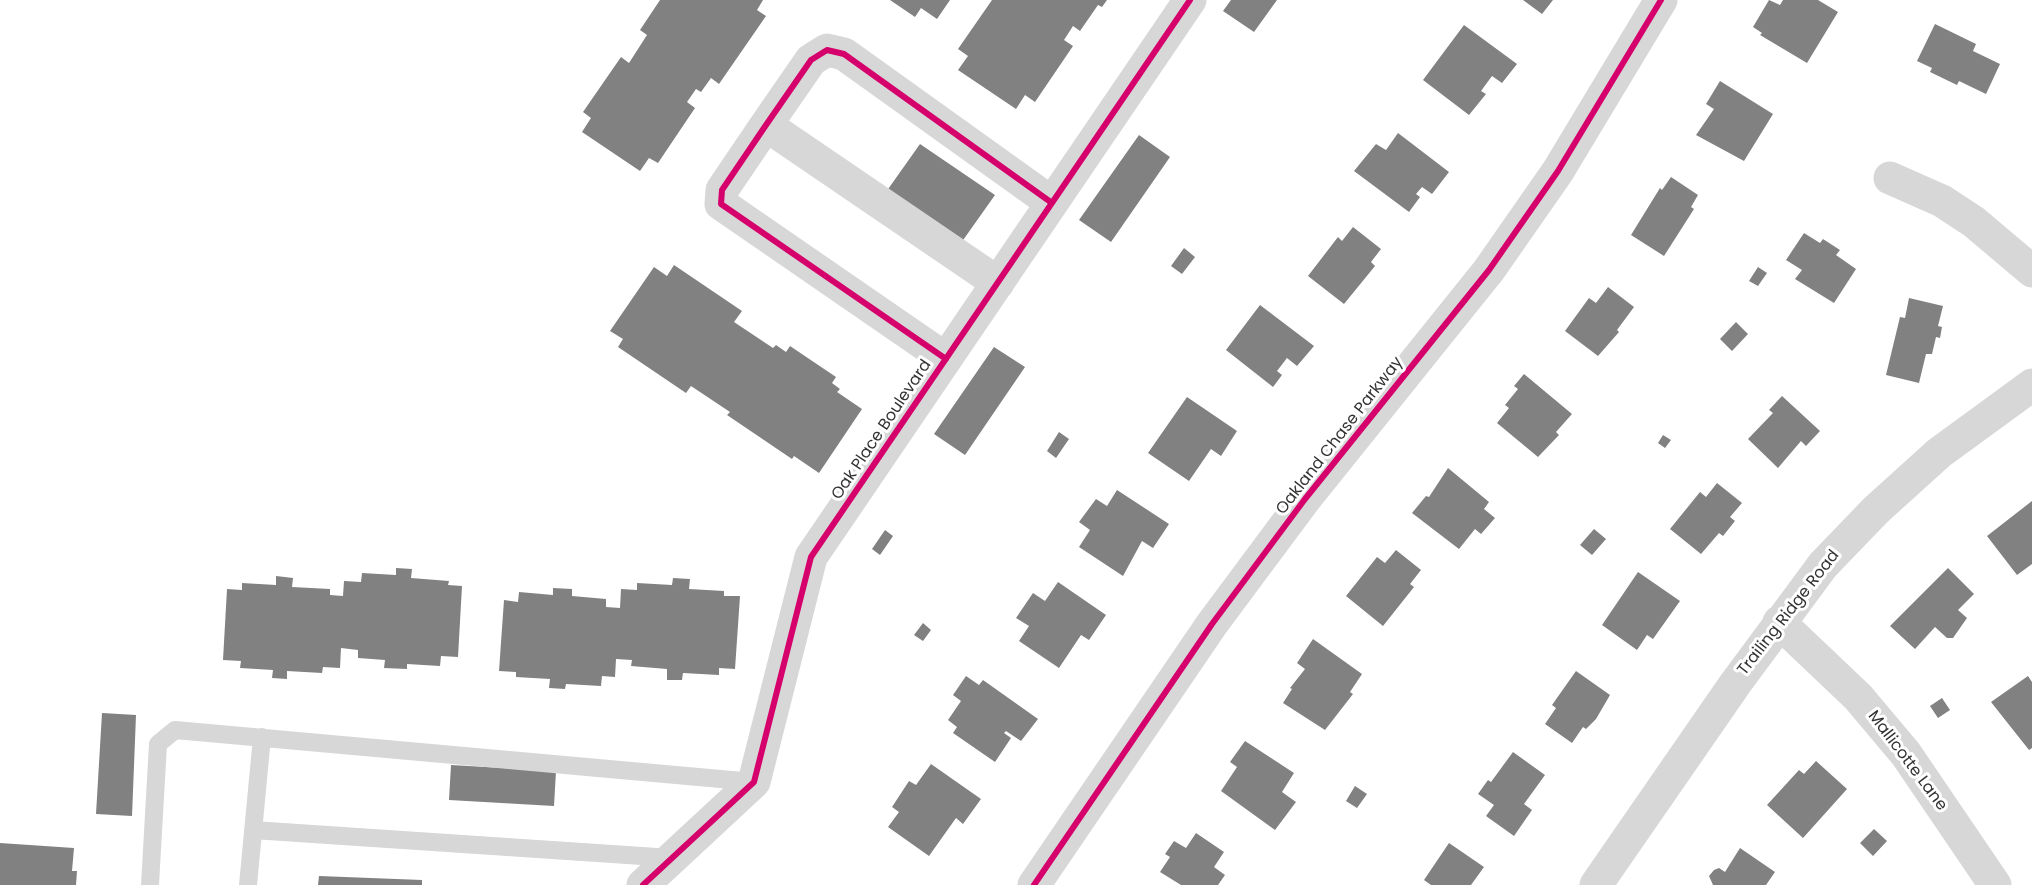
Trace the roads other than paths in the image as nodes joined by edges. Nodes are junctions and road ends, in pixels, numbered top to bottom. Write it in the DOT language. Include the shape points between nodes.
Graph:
graph roads {
  1 [pos="1190,0"];
  2 [pos="1661,0"];
  3 [pos="766,125"];
  4 [pos="1890,177"];
  5 [pos="1052,203"];
  6 [pos="2032,271"];
  7 [pos="998,283"];
  8 [pos="945,359"];
  9 [pos="2032,385"];
  10 [pos="1779,622"];
  11 [pos="262,737"];
  12 [pos="754,782"];
  13 [pos="253,830"];
  14 [pos="672,858"];
  15 [pos="150,885"];
  16 [pos="248,885"];
  17 [pos="643,885"];
  18 [pos="1034,885"];
  19 [pos="1596,885"];
  20 [pos="1995,885"];
  1 -- 5 [label="street, Oak Place Boulevard"];
  2 -- 18 [label="street, Oakland Chase Parkway" via="1558,171 1490,270 1298,508 1212,624"];
  3 -- 5 [label="street" via="811,60 827,50 844,54"];
  3 -- 7 [label="street"];
  3 -- 8 [label="street" via="722,190 721,204"];
  4 -- 6 [label="street" via="1942,201 1974,222"];
  5 -- 7 [label="street, Oak Place Boulevard"];
  7 -- 8 [label="street, Oak Place Boulevard"];
  8 -- 12 [label="street, Oak Place Boulevard" via="812,557"];
  9 -- 10 [label="street, Trailing Ridge Road" via="1939,453 1876,510 1823,565"];
  10 -- 19 [label="street, Trailing Ridge Road"];
  10 -- 20 [label="street, Mallicotte Lane" via="1858,697 1906,754"];
  11 -- 12 [label="lane"];
  11 -- 13 [label="lane"];
  11 -- 15 [label="lane" via="175,730 158,744"];
  12 -- 14 [label="street"];
  13 -- 14 [label="lane"];
  13 -- 16 [label="lane"];
  14 -- 17 [label="street"];
}
